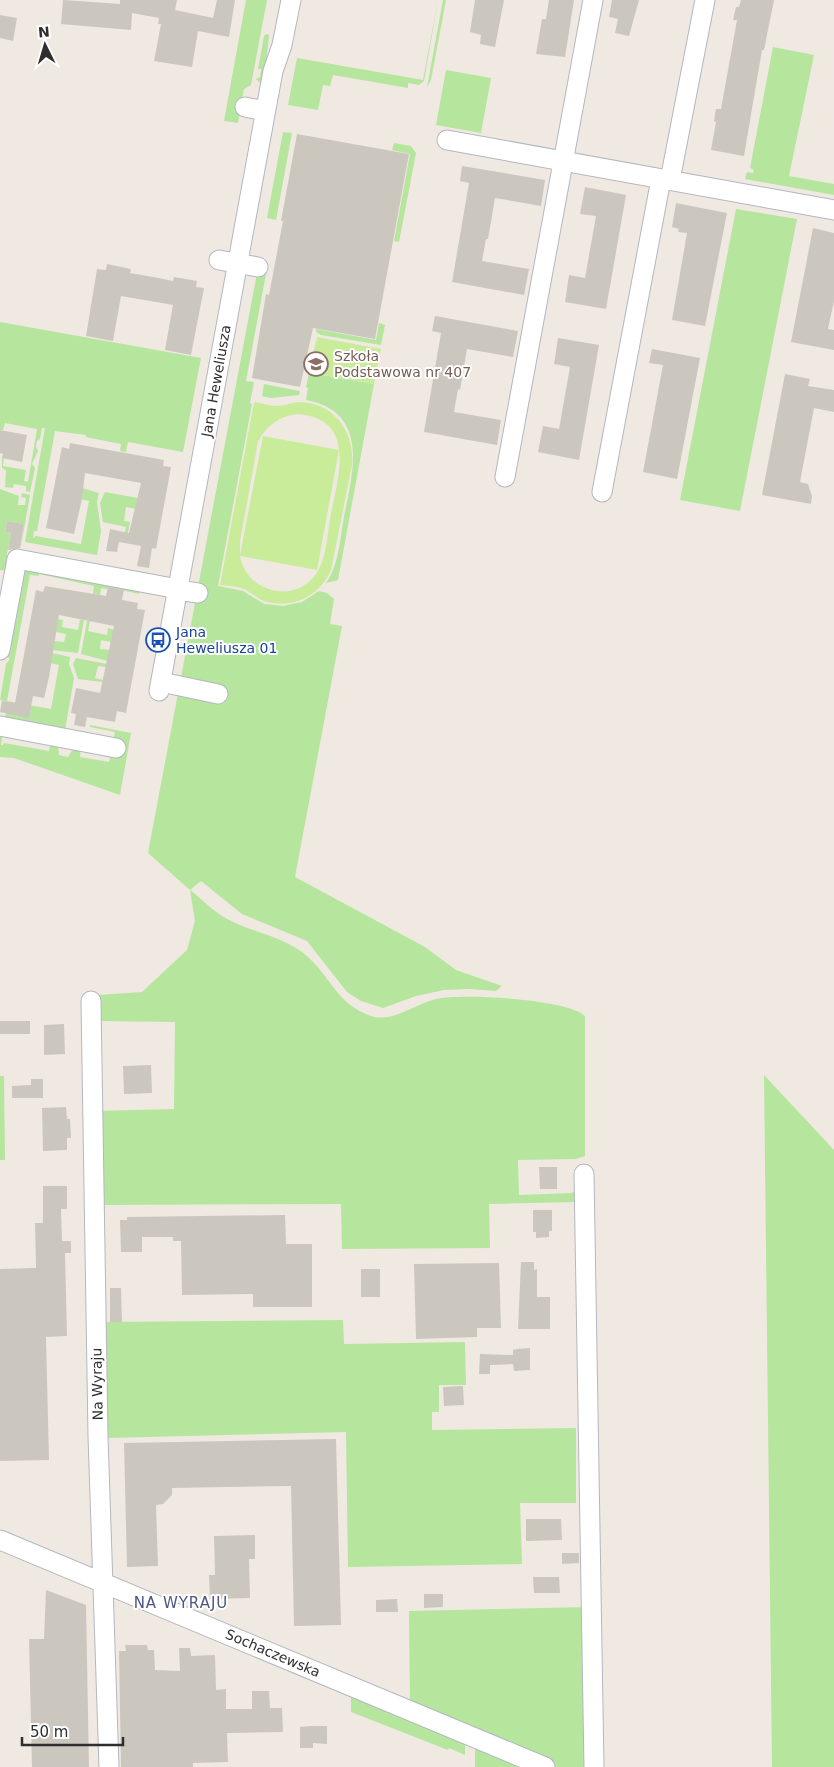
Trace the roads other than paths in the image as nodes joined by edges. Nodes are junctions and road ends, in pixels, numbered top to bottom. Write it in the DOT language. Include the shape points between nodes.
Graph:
graph roads {
  1 [pos="279,0"];
  2 [pos="291,0"];
  3 [pos="593,0"];
  4 [pos="704,0"];
  5 [pos="273,71"];
  6 [pos="245,107"];
  7 [pos="266,111"];
  8 [pos="447,140"];
  9 [pos="563,161"];
  10 [pos="665,180"];
  11 [pos="834,210"];
  12 [pos="219,260"];
  13 [pos="237,263"];
  14 [pos="258,267"];
  15 [pos="505,477"];
  16 [pos="602,492"];
  17 [pos="178,589"];
  18 [pos="198,593"];
  19 [pos="0,650"];
  20 [pos="218,694"];
  21 [pos="0,726"];
  22 [pos="116,748"];
  23 [pos="91,1001"];
  24 [pos="584,1174"];
  25 [pos="0,1540"];
  26 [pos="104,1582"];
  27 [pos="109,1767"];
  28 [pos="545,1767"];
  29 [pos="594,1767"];
  1 -- 5 [label="street, Jana Heweliusza" via="273,32"];
  2 -- 5 [label="street, Jana Heweliusza"];
  3 -- 9 [label="street"];
  4 -- 10 [label="street"];
  5 -- 7 [label="street, Jana Heweliusza"];
  6 -- 7 [label="street"];
  7 -- 13 [label="street, Jana Heweliusza"];
  8 -- 9 [label="street"];
  9 -- 10 [label="street"];
  9 -- 15 [label="street"];
  10 -- 11 [label="street"];
  10 -- 16 [label="street"];
  12 -- 13 [label="street"];
  13 -- 14 [label="street"];
  13 -- 17 [label="street, Jana Heweliusza"];
  17 -- 18 [label="street"];
  17 -- 19 [label="street" via="17,559"];
  17 -- 20 [label="street, Jana Heweliusza" via="160,686"];
  21 -- 22 [label="street"];
  23 -- 26 [label="street, Na Wyraju" via="98,1436"];
  24 -- 29 [label="street"];
  25 -- 26 [label="street, Sochaczewska"];
  26 -- 27 [label="street, Na Wyraju"];
  26 -- 28 [label="street, Sochaczewska"];
}
